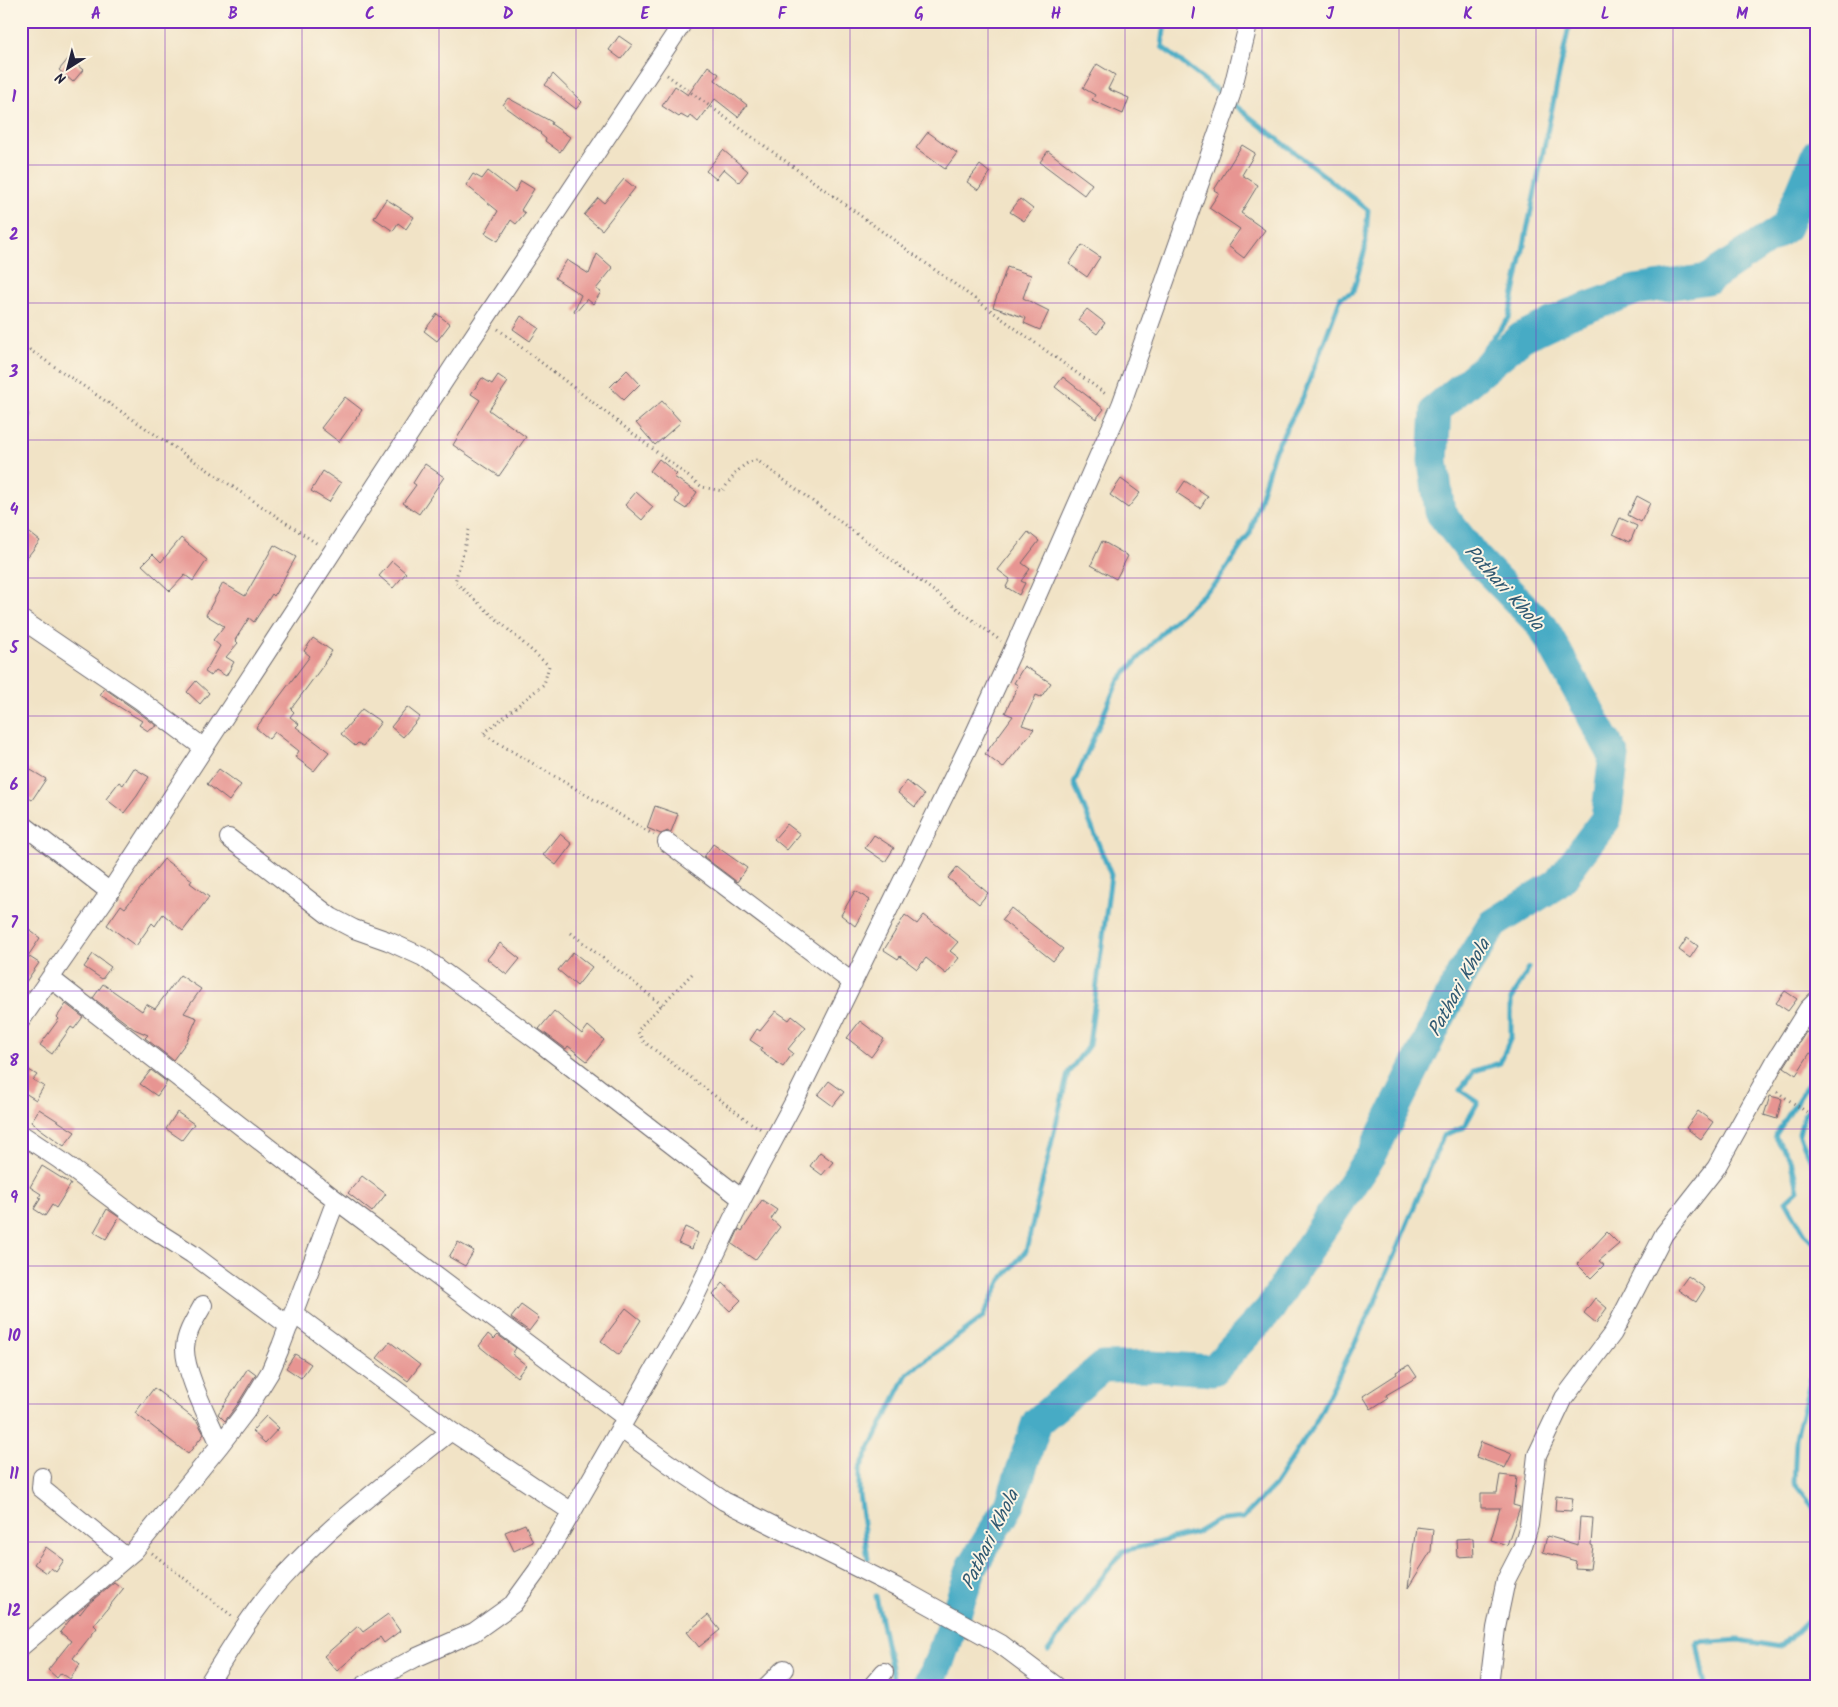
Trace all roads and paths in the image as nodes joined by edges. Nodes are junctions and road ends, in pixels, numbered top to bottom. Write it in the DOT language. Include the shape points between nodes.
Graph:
graph roads {
  1 [pos="684,21"];
  2 [pos="1249,21"];
  3 [pos="654,66"];
  4 [pos="486,320"];
  5 [pos="21,344"];
  6 [pos="1121,405"];
  7 [pos="469,530"];
  8 [pos="331,553"];
  9 [pos="21,619"];
  10 [pos="1013,650"];
  11 [pos="204,748"];
  12 [pos="21,823"];
  13 [pos="228,838"];
  14 [pos="667,842"];
  15 [pos="110,892"];
  16 [pos="571,933"];
  17 [pos="692,974"];
  18 [pos="50,978"];
  19 [pos="852,983"];
  20 [pos="1817,1000"];
  21 [pos="662,1005"];
  22 [pos="23,1015"];
  23 [pos="1764,1083"];
  24 [pos="1817,1119"];
  25 [pos="21,1134"];
  26 [pos="775,1137"];
  27 [pos="742,1199"];
  28 [pos="336,1200"];
  29 [pos="204,1305"];
  30 [pos="291,1319"];
  31 [pos="622,1422"];
  32 [pos="451,1431"];
  33 [pos="220,1445"];
  34 [pos="42,1477"];
  35 [pos="572,1512"];
  36 [pos="140,1544"];
  37 [pos="126,1557"];
  38 [pos="244,1626"];
  39 [pos="21,1647"];
  40 [pos="784,1669"];
  41 [pos="884,1672"];
  42 [pos="207,1686"];
  43 [pos="363,1686"];
  44 [pos="768,1686"];
  45 [pos="872,1686"];
  46 [pos="1056,1686"];
  47 [pos="1489,1686"];
  1 -- 3 [label="street"];
  2 -- 6 [label="street" via="1230,96"];
  3 -- 4 [label="street"];
  3 -- 6 [label="path"];
  4 -- 8 [label="street"];
  4 -- 10 [label="path" via="702,488 722,491 741,468 749,461 757,460"];
  5 -- 8 [label="path"];
  6 -- 10 [label="street"];
  7 -- 14 [label="path" via="455,582 549,666 544,684 483,734"];
  8 -- 11 [label="street"];
  9 -- 11 [label="street"];
  10 -- 19 [label="street"];
  11 -- 15 [label="street"];
  12 -- 15 [label="street"];
  13 -- 27 [label="street" via="331,917 423,958 539,1042"];
  14 -- 19 [label="street"];
  15 -- 18 [label="street"];
  16 -- 21 [label="path"];
  17 -- 21 [label="path"];
  18 -- 22 [label="street"];
  18 -- 28 [label="street"];
  19 -- 26 [label="street"];
  20 -- 23 [label="street" via="1808,1009"];
  21 -- 26 [label="path" via="641,1026 638,1032 643,1040 748,1122"];
  23 -- 24 [label="path"];
  23 -- 47 [label="street" via="1716,1168 1664,1234 1613,1333 1564,1398 1537,1455 1529,1525 1522,1549 1506,1580"];
  25 -- 30 [label="street" via="148,1226"];
  26 -- 27 [label="street"];
  27 -- 31 [label="street" via="690,1307"];
  28 -- 30 [label="street"];
  28 -- 31 [label="street"];
  29 -- 33 [label="street" via="189,1331 185,1348 189,1372"];
  30 -- 32 [label="street"];
  30 -- 33 [label="street" via="270,1372"];
  31 -- 35 [label="street"];
  31 -- 46 [label="street" via="668,1463 724,1501 906,1592 1000,1644"];
  32 -- 35 [label="street"];
  32 -- 38 [label="street" via="334,1527 282,1579"];
  33 -- 36 [label="street"];
  34 -- 37 [label="street" via="41,1488"];
  35 -- 43 [label="street" via="513,1604 474,1632"];
  36 -- 37 [label="street"];
  36 -- 38 [label="path"];
  37 -- 39 [label="street"];
  38 -- 42 [label="street"];
  40 -- 44 [label="street"];
  41 -- 45 [label="street"];
}
